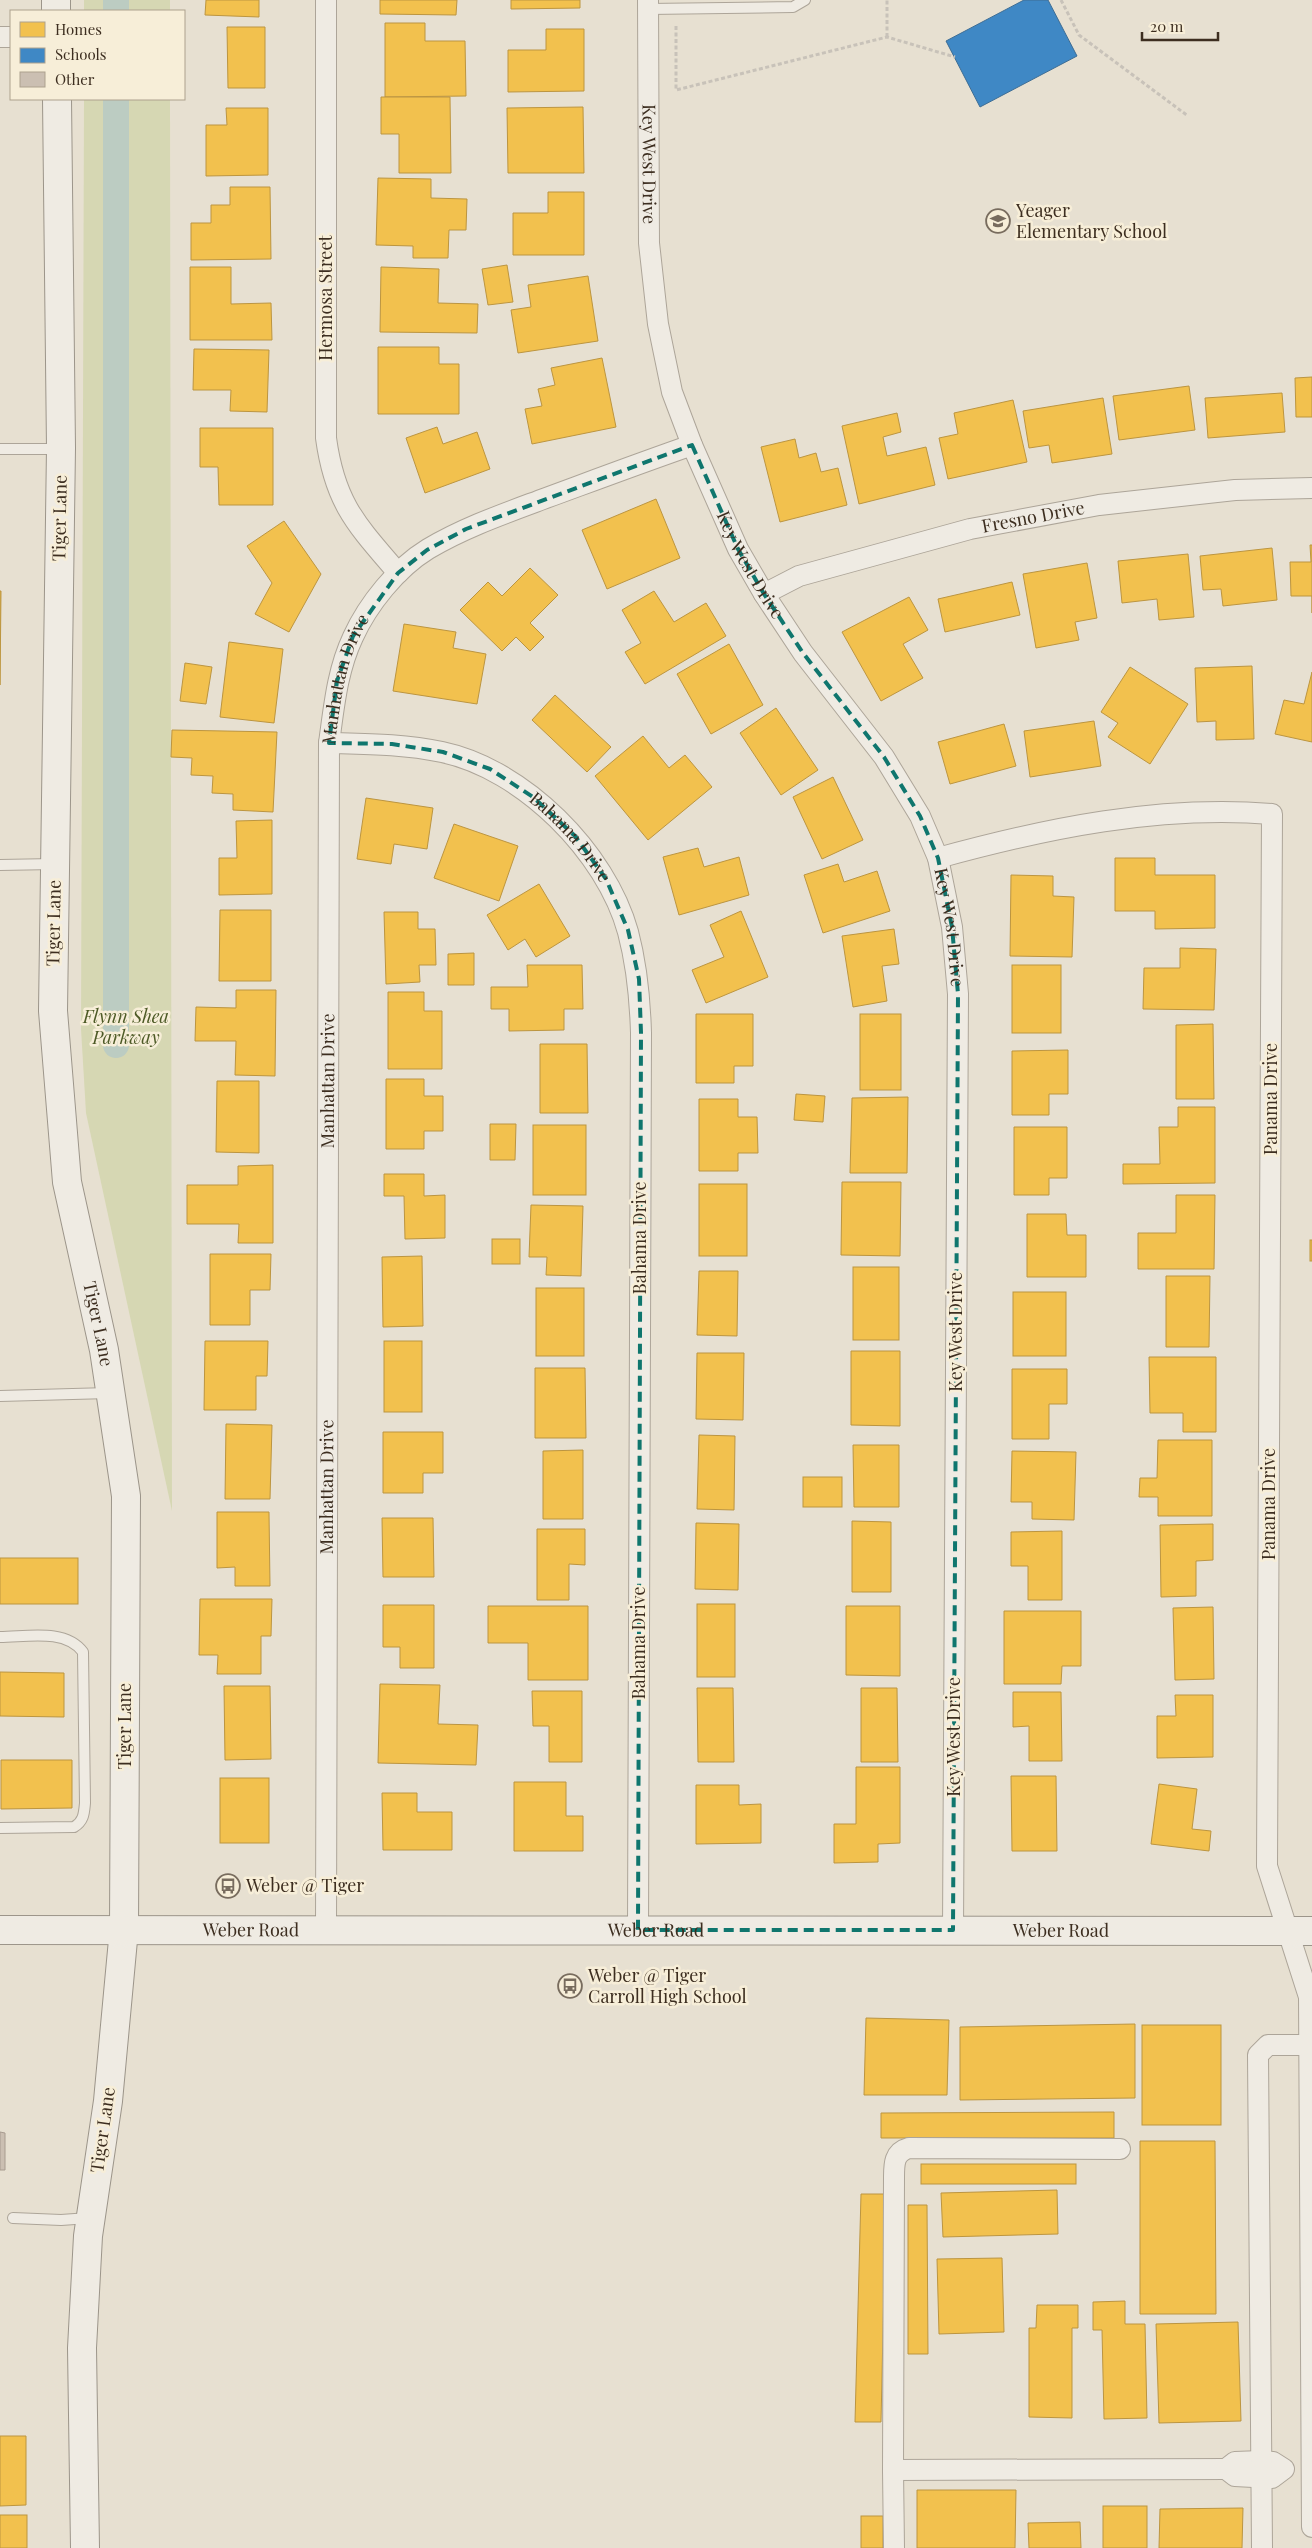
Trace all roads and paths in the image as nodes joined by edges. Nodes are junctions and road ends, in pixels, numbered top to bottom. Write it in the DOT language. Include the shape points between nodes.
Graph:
graph roads {
  1 [pos="326,0"];
  2 [pos="805,0"];
  3 [pos="887,0"];
  4 [pos="1061,0"];
  5 [pos="792,3"];
  6 [pos="648,5"];
  7 [pos="676,10"];
  8 [pos="887,37"];
  9 [pos="955,57"];
  10 [pos="57,100"];
  11 [pos="1188,116"];
  12 [pos="692,445"];
  13 [pos="61,448"];
  14 [pos="0,450"];
  15 [pos="1312,488"];
  16 [pos="398,573"];
  17 [pos="764,594"];
  18 [pos="328,743"];
  19 [pos="938,858"];
  20 [pos="55,864"];
  21 [pos="0,865"];
  22 [pos="111,1393"];
  23 [pos="0,1396"];
  24 [pos="0,1636"];
  25 [pos="0,1828"];
  26 [pos="124,1929"];
  27 [pos="0,1930"];
  28 [pos="326,1930"];
  29 [pos="638,1930"];
  30 [pos="953,1930"];
  31 [pos="1300,1931"];
  32 [pos="1310,2045"];
  33 [pos="1120,2149"];
  34 [pos="13,2218"];
  35 [pos="90,2218"];
  36 [pos="1312,2468"];
  37 [pos="894,2470"];
  38 [pos="1261,2470"];
  39 [pos="1312,2527"];
  40 [pos="85,2548"];
  41 [pos="894,2548"];
  42 [pos="1262,2548"];
  1 -- 16 [label="street, Hermosa Street" via="326,438 330,468 340,495 355,522"];
  2 -- 5 [label="lane"];
  3 -- 8 [label="path"];
  4 -- 11 [label="path" via="1079,35"];
  5 -- 7 [label="lane"];
  6 -- 7 [label="lane"];
  6 -- 12 [label="street, Key West Drive" via="649,243 658,324 672,392"];
  7 -- 8 [label="path" via="676,90"];
  8 -- 9 [label="path"];
  10 -- 13 [label="street, Tiger Lane"];
  12 -- 16 [label="street, Manhattan Drive" via="466,529 427,550"];
  12 -- 17 [label="street, Key West Drive" via="738,549"];
  13 -- 14 [label="lane"];
  13 -- 20 [label="street, Tiger Lane"];
  15 -- 17 [label="street, Fresno Drive" via="1235,490 1099,504 970,529 799,576"];
  16 -- 18 [label="street, Manhattan Drive" via="372,605 353,636 337,681"];
  17 -- 19 [label="street, Key West Drive" via="803,653 884,757 920,816"];
  18 -- 28 [label="street, Manhattan Drive"];
  18 -- 29 [label="street, Bahama Drive" via="392,744 443,752 490,769 533,797 575,836 606,880 628,930 639,979 641,1033"];
  19 -- 30 [label="street, Key West Drive" via="952,927 958,994"];
  19 -- 31 [label="street, Panama Drive" via="1083,824 1166,813 1225,810 1272,814 1267,1866"];
  20 -- 21 [label="lane"];
  20 -- 22 [label="street, Tiger Lane" via="53,1011 67,1182"];
  22 -- 23 [label="lane"];
  22 -- 26 [label="street, Tiger Lane" via="126,1496"];
  24 -- 25 [label="lane" via="61,1637 72,1640 83,1652 85,1803 80,1824 74,1827"];
  26 -- 27 [label="street, Weber Road"];
  26 -- 28 [label="street, Weber Road"];
  26 -- 35 [label="street, Tiger Lane" via="108,2100"];
  28 -- 29 [label="street, Weber Road"];
  29 -- 30 [label="street, Weber Road"];
  30 -- 31 [label="street, Weber Road"];
  31 -- 32 [label="street, Panama Drive" via="1310,1997"];
  32 -- 36 [label="street, Panama Drive"];
  32 -- 38 [label="street" via="1268,2045 1258,2055"];
  33 -- 37 [label="street" via="909,2148 899,2153 894,2164"];
  34 -- 35 [label="lane"];
  35 -- 40 [label="street, Tiger Lane" via="82,2348"];
  36 -- 38 [label="street" via="1284,2469 1272,2478"];
  36 -- 39 [label="street, Panama Drive"];
  37 -- 38 [label="street" via="1226,2469 1235,2462"];
  37 -- 41 [label="street"];
  38 -- 42 [label="street"];
}
